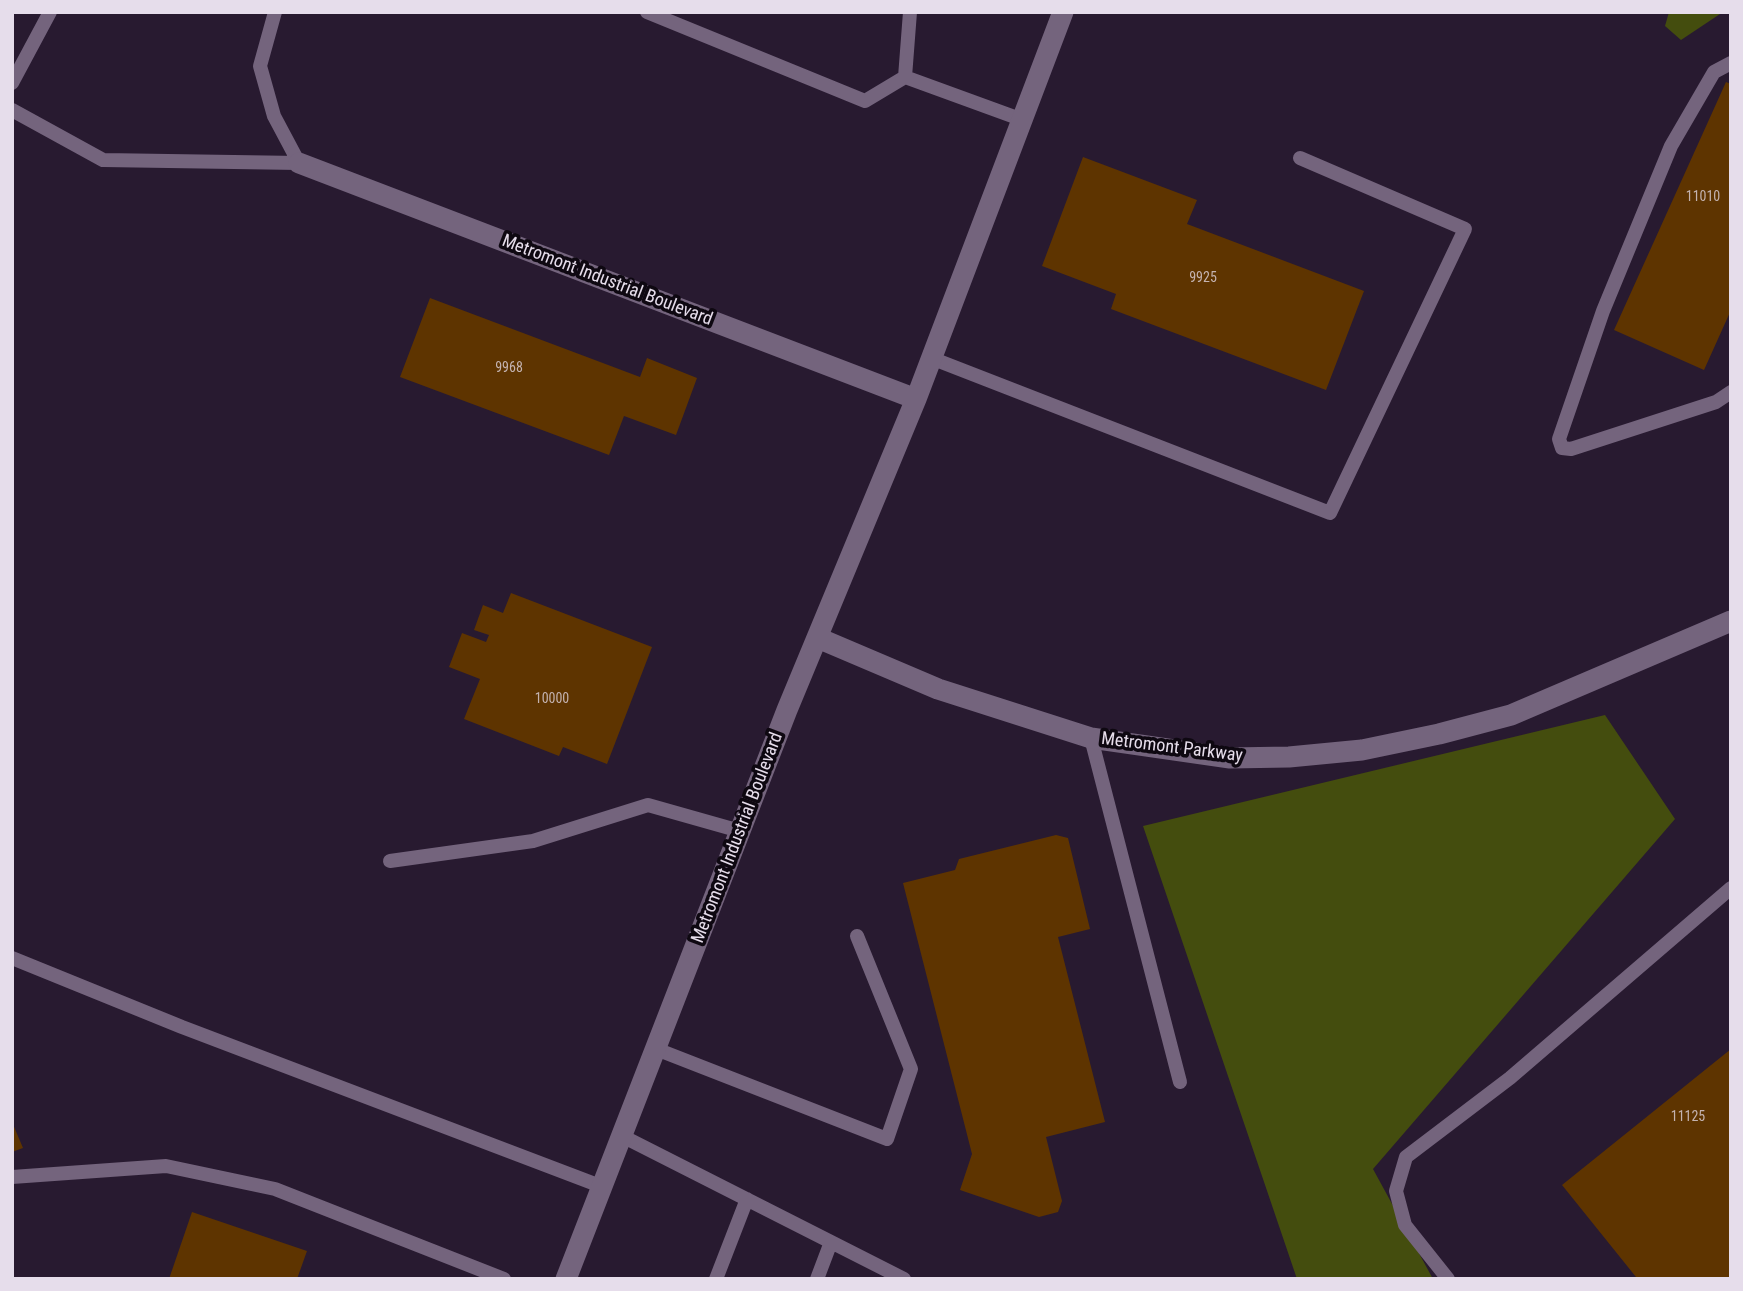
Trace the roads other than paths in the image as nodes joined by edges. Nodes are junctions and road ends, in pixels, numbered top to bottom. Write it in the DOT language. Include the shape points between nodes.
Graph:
graph roads {
  1 [pos="50,12"];
  2 [pos="275,12"];
  3 [pos="647,12"];
  4 [pos="910,12"];
  5 [pos="1063,12"];
  6 [pos="1731,63"];
  7 [pos="905,77"];
  8 [pos="12,83"];
  9 [pos="12,110"];
  10 [pos="1023,120"];
  11 [pos="1300,158"];
  12 [pos="299,163"];
  13 [pos="931,358"];
  14 [pos="1731,392"];
  15 [pos="916,399"];
  16 [pos="1731,621"];
  17 [pos="818,638"];
  18 [pos="1091,738"];
  19 [pos="740,831"];
  20 [pos="390,861"];
  21 [pos="1731,888"];
  22 [pos="857,936"];
  23 [pos="12,958"];
  24 [pos="656,1049"];
  25 [pos="1180,1082"];
  26 [pos="622,1136"];
  27 [pos="12,1177"];
  28 [pos="603,1187"];
  29 [pos="747,1199"];
  30 [pos="831,1242"];
  31 [pos="504,1279"];
  32 [pos="566,1279"];
  33 [pos="716,1279"];
  34 [pos="817,1279"];
  35 [pos="904,1279"];
  36 [pos="1448,1279"];
  1 -- 8 [label="lane"];
  2 -- 12 [label="lane" via="260,66 274,116"];
  3 -- 7 [label="lane" via="865,101"];
  4 -- 7 [label="lane"];
  5 -- 10 [label="street, Metromont Industrial Boulevard"];
  6 -- 14 [label="lane" via="1714,72 1671,146 1603,312 1559,439 1562,448 1571,449 1716,402"];
  7 -- 10 [label="lane"];
  9 -- 12 [label="lane" via="103,160"];
  10 -- 13 [label="street, Metromont Industrial Boulevard"];
  11 -- 13 [label="lane" via="1465,229 1330,513"];
  12 -- 15 [label="street, Metromont Industrial Boulevard"];
  13 -- 15 [label="street, Metromont Industrial Boulevard"];
  15 -- 17 [label="street, Metromont Industrial Boulevard"];
  16 -- 18 [label="street, Metromont Parkway" via="1511,715 1362,750 1230,758"];
  17 -- 18 [label="street, Metromont Parkway" via="938,689"];
  17 -- 19 [label="street, Metromont Industrial Boulevard"];
  18 -- 25 [label="lane"];
  19 -- 20 [label="lane" via="648,805 533,841"];
  19 -- 24 [label="street, Metromont Industrial Boulevard"];
  21 -- 36 [label="lane" via="1510,1078 1406,1157 1396,1191 1405,1226"];
  22 -- 24 [label="lane" via="911,1069 887,1139"];
  23 -- 28 [label="lane"];
  24 -- 26 [label="street, Metromont Industrial Boulevard"];
  26 -- 28 [label="street, Metromont Industrial Boulevard"];
  26 -- 29 [label="lane"];
  27 -- 31 [label="lane" via="179,1168 275,1189"];
  28 -- 32 [label="street, Metromont Industrial Boulevard"];
  29 -- 30 [label="lane"];
  29 -- 33 [label="lane"];
  30 -- 34 [label="lane"];
  30 -- 35 [label="lane"];
}
